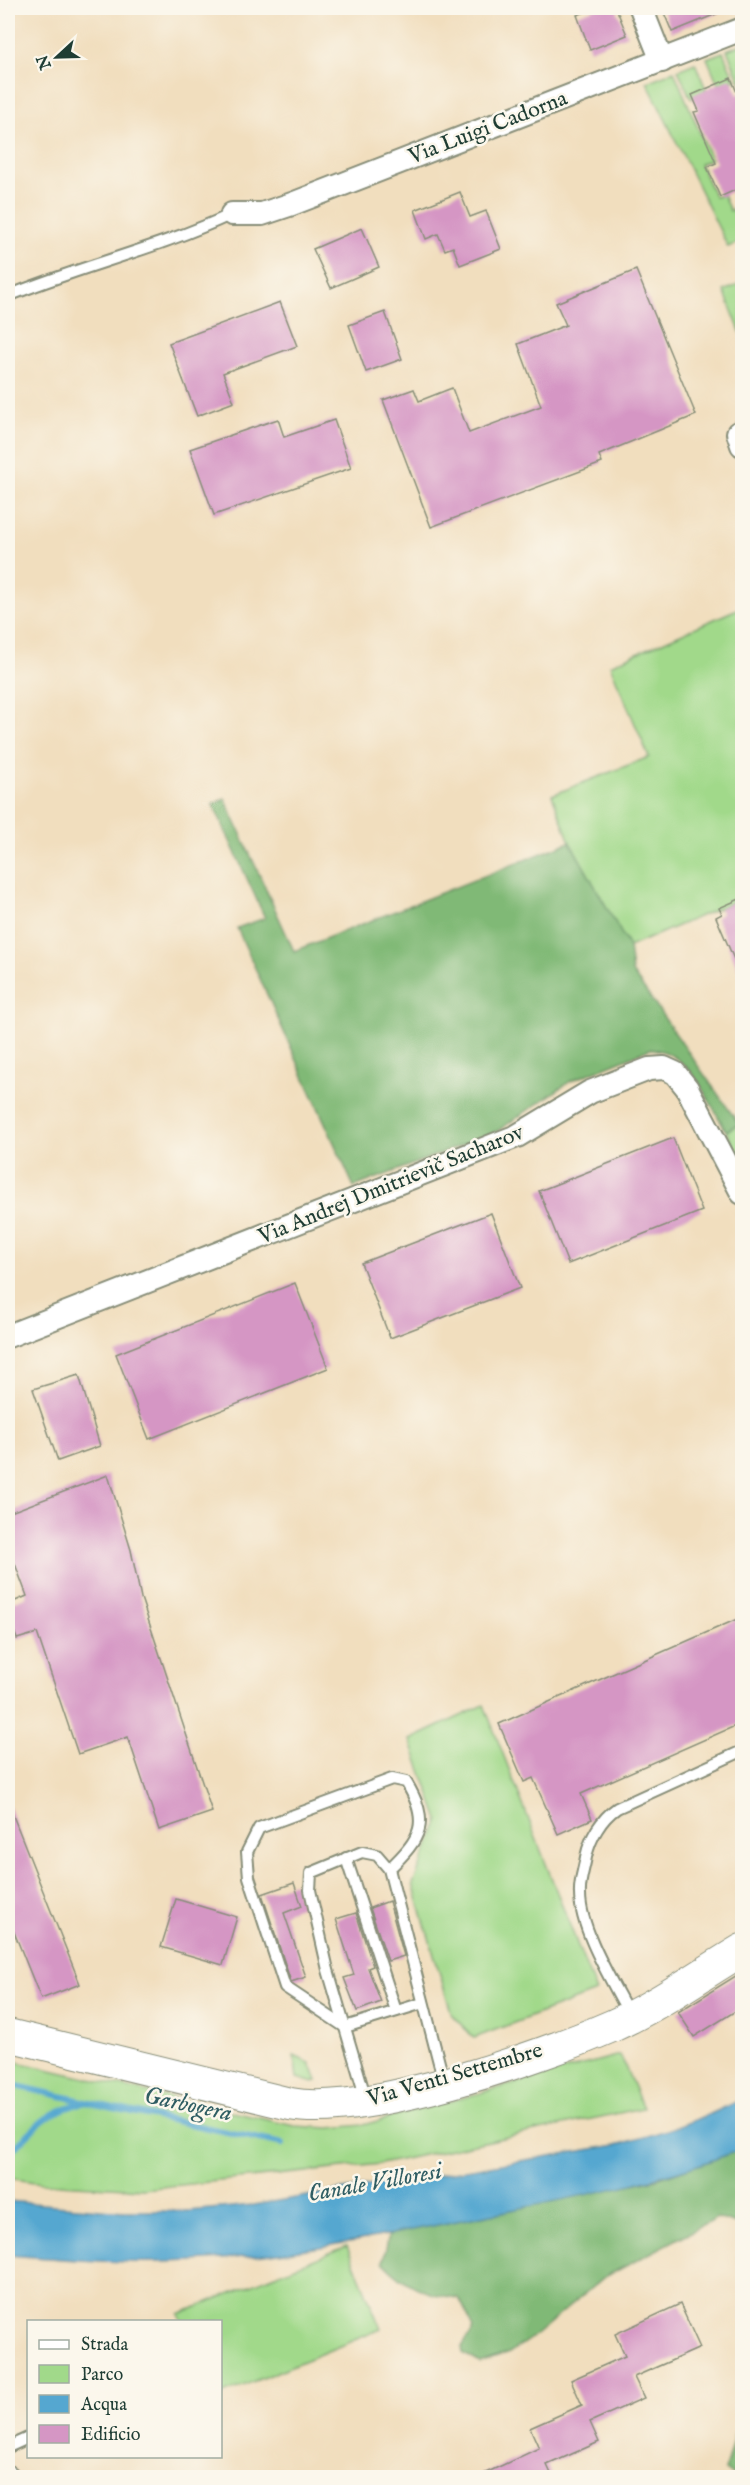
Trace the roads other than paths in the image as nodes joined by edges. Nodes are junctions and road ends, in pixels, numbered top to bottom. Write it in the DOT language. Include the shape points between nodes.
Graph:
graph roads {
  1 [pos="641,8"];
  2 [pos="742,29"];
  3 [pos="662,60"];
  4 [pos="232,214"];
  5 [pos="8,296"];
  6 [pos="742,1193"];
  7 [pos="8,1336"];
  8 [pos="742,1751"];
  9 [pos="346,1858"];
  10 [pos="389,1869"];
  11 [pos="742,1950"];
  12 [pos="423,2003"];
  13 [pos="396,2011"];
  14 [pos="630,2016"];
  15 [pos="345,2027"];
  16 [pos="8,2035"];
  17 [pos="444,2083"];
  18 [pos="366,2100"];
  19 [pos="27,2438"];
  20 [pos="8,2447"];
  1 -- 3 [label="street"];
  2 -- 3 [label="street, Via Luigi Cadorna"];
  3 -- 4 [label="street, Via Luigi Cadorna" via="292,204 262,214"];
  4 -- 5 [label="lane"];
  6 -- 7 [label="street, Via Andrej Dmitrievič Sacharov" via="687,1088 675,1073 664,1068 649,1069 590,1092 517,1136"];
  8 -- 14 [label="lane" via="617,1808 605,1817 589,1844 579,1893 582,1906 590,1932"];
  9 -- 10 [label="lane" via="362,1852 377,1855"];
  9 -- 13 [label="lane"];
  9 -- 15 [label="lane" via="311,1873 310,1890 327,1970"];
  10 -- 12 [label="lane"];
  10 -- 15 [label="lane" via="419,1836 422,1817 406,1782 392,1779 259,1828 247,1852 249,1877 285,1987"];
  11 -- 14 [label="street, Via Venti Settembre"];
  12 -- 13 [label="lane"];
  12 -- 17 [label="lane"];
  13 -- 15 [label="lane"];
  14 -- 17 [label="street, Via Venti Settembre" via="519,2060"];
  15 -- 18 [label="lane"];
  16 -- 18 [label="street, Via Venti Settembre" via="307,2107"];
  17 -- 18 [label="street, Via Venti Settembre"];
  19 -- 20 [label="lane"];
}
